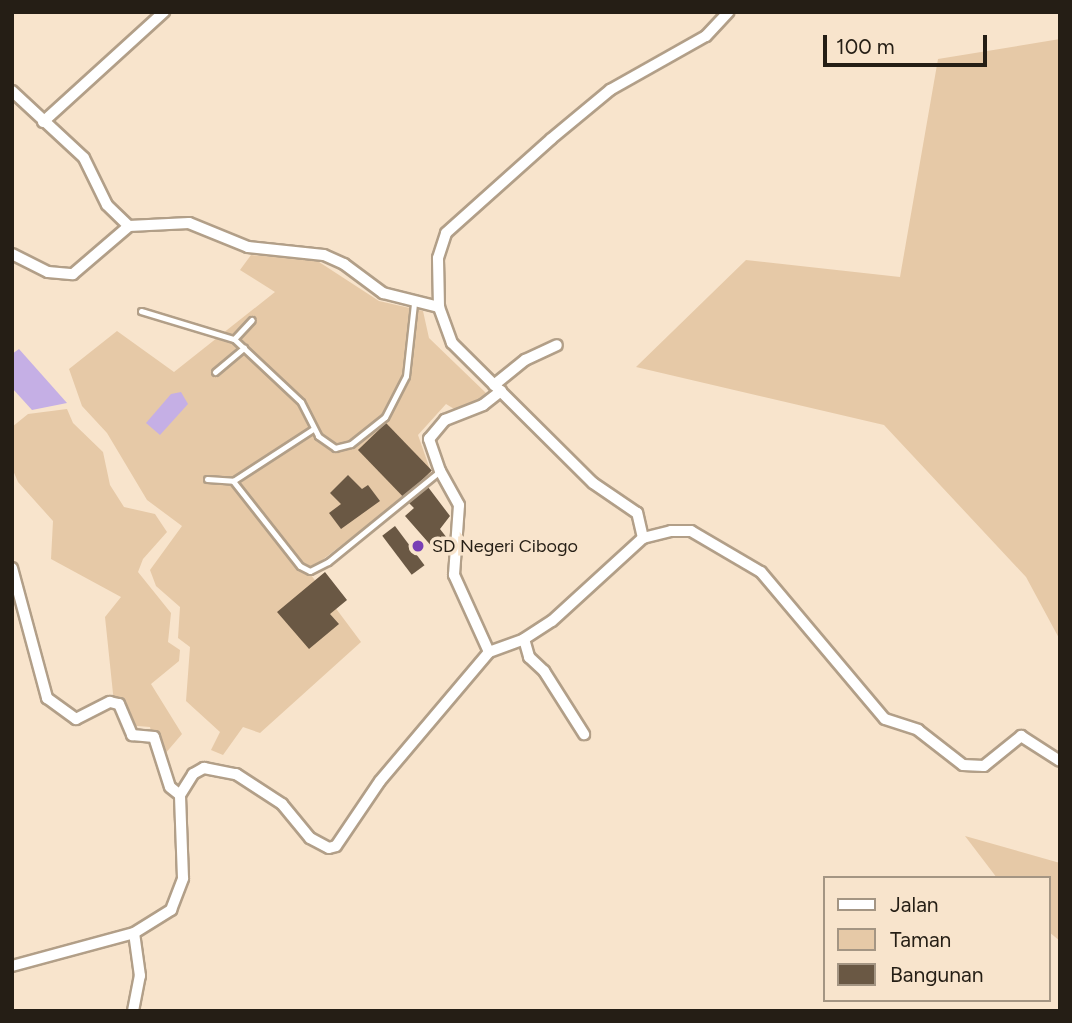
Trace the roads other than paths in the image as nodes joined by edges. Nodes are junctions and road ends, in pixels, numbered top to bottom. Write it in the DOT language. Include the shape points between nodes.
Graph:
graph roads {
  1 [pos="164,12"];
  2 [pos="728,12"];
  3 [pos="12,91"];
  4 [pos="43,122"];
  5 [pos="129,226"];
  6 [pos="12,254"];
  7 [pos="414,303"];
  8 [pos="439,307"];
  9 [pos="141,311"];
  10 [pos="252,320"];
  11 [pos="233,339"];
  12 [pos="557,345"];
  13 [pos="244,348"];
  14 [pos="215,372"];
  15 [pos="498,388"];
  16 [pos="313,429"];
  17 [pos="440,471"];
  18 [pos="206,479"];
  19 [pos="233,481"];
  20 [pos="643,538"];
  21 [pos="12,568"];
  22 [pos="524,639"];
  23 [pos="489,652"];
  24 [pos="584,734"];
  25 [pos="1060,761"];
  26 [pos="180,795"];
  27 [pos="134,933"];
  28 [pos="12,967"];
  29 [pos="133,1011"];
  1 -- 4 [label="street"];
  2 -- 8 [label="street" via="692,46 610,90 454,224 438,258"];
  3 -- 4 [label="street"];
  4 -- 5 [label="street" via="84,158 107,205"];
  5 -- 6 [label="street" via="73,274 48,272"];
  5 -- 7 [label="street" via="188,223 248,247 324,256 344,264 383,293"];
  7 -- 8 [label="street"];
  7 -- 16 [label="lane" via="406,376 385,417 351,444 335,448"];
  8 -- 15 [label="street" via="452,343"];
  9 -- 11 [label="lane"];
  10 -- 11 [label="lane"];
  11 -- 13 [label="lane"];
  12 -- 15 [label="street" via="525,360"];
  13 -- 14 [label="lane"];
  13 -- 16 [label="lane" via="301,402"];
  15 -- 17 [label="street" via="483,405 451,417 435,430 430,450"];
  15 -- 20 [label="street" via="593,483 637,513"];
  16 -- 19 [label="lane"];
  17 -- 19 [label="lane" via="328,562 310,571 300,566"];
  17 -- 23 [label="street" via="459,505 454,575"];
  18 -- 19 [label="lane"];
  20 -- 22 [label="street" via="572,606"];
  20 -- 25 [label="street" via="691,531 761,572 886,719 918,730 968,768 984,766 1021,736"];
  21 -- 26 [label="street" via="47,698 76,719 110,702 118,704 132,735 153,736 170,787"];
  22 -- 23 [label="street"];
  22 -- 24 [label="street" via="529,657 544,671"];
  23 -- 26 [label="street" via="380,781 336,846 329,848 310,838 282,804 225,769 204,768 193,774"];
  26 -- 27 [label="street" via="182,891 171,911"];
  27 -- 28 [label="street"];
  27 -- 29 [label="street" via="141,976"];
}
